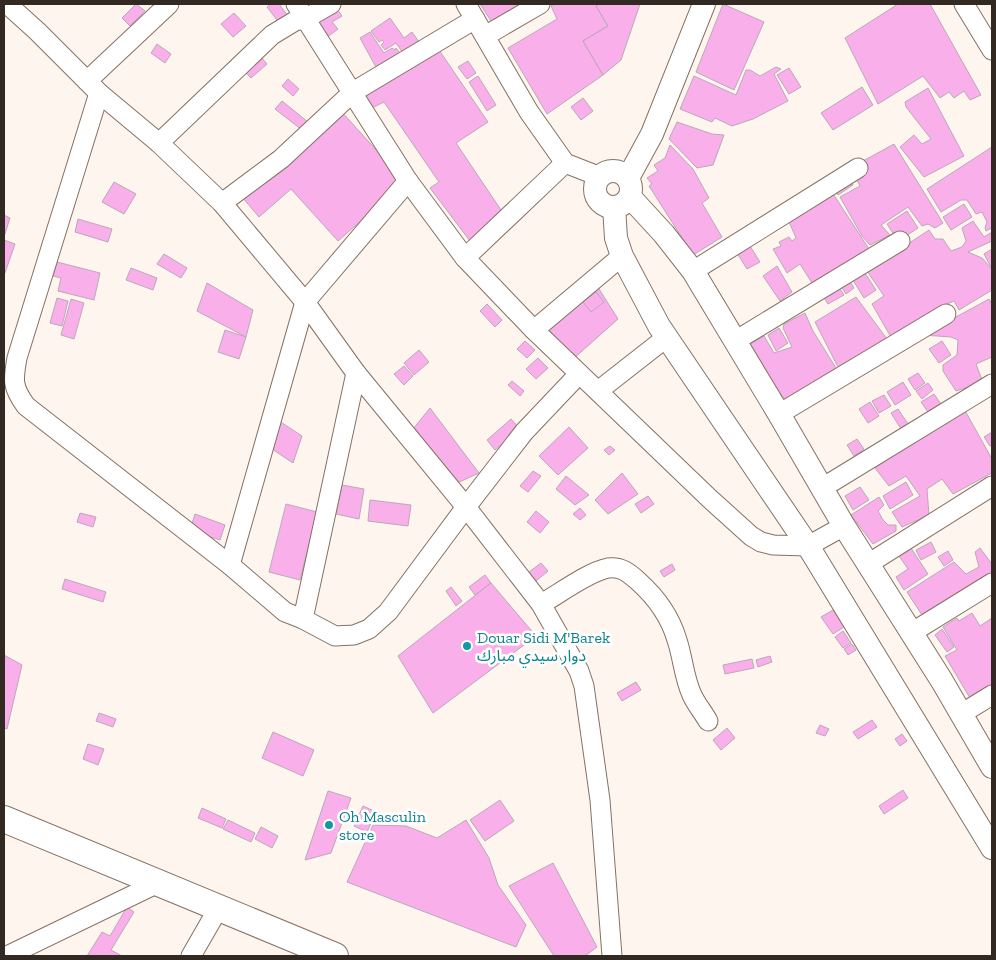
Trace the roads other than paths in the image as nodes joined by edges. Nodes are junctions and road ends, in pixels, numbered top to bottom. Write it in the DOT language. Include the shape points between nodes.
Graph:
graph roads {
  1 [pos="7,4"];
  2 [pos="169,4"];
  3 [pos="331,4"];
  4 [pos="540,4"];
  5 [pos="704,4"];
  6 [pos="964,4"];
  7 [pos="301,12"];
  8 [pos="470,12"];
  9 [pos="485,36"];
  10 [pos="992,48"];
  11 [pos="93,87"];
  12 [pos="353,92"];
  13 [pos="159,143"];
  14 [pos="565,163"];
  15 [pos="858,168"];
  16 [pos="599,178"];
  17 [pos="408,181"];
  18 [pos="624,194"];
  19 [pos="222,203"];
  20 [pos="900,241"];
  21 [pos="622,256"];
  22 [pos="465,258"];
  23 [pos="692,271"];
  24 [pos="305,302"];
  25 [pos="946,314"];
  26 [pos="534,330"];
  27 [pos="667,337"];
  28 [pos="735,341"];
  29 [pos="356,373"];
  30 [pos="579,374"];
  31 [pos="992,384"];
  32 [pos="598,391"];
  33 [pos="779,414"];
  34 [pos="992,486"];
  35 [pos="822,488"];
  36 [pos="466,507"];
  37 [pos="844,526"];
  38 [pos="808,546"];
  39 [pos="868,564"];
  40 [pos="230,565"];
  41 [pos="992,583"];
  42 [pos="542,604"];
  43 [pos="303,619"];
  44 [pos="911,633"];
  45 [pos="992,695"];
  46 [pos="961,714"];
  47 [pos="708,721"];
  48 [pos="992,767"];
  49 [pos="4,819"];
  50 [pos="992,848"];
  51 [pos="158,883"];
  52 [pos="218,909"];
  53 [pos="7,956"];
  54 [pos="192,956"];
  55 [pos="335,956"];
  56 [pos="612,956"];
  1 -- 11 [label="street"];
  2 -- 11 [label="street"];
  3 -- 7 [label="street"];
  4 -- 9 [label="street"];
  5 -- 18 [label="street" via="652,134"];
  6 -- 10 [label="street"];
  7 -- 12 [label="street"];
  7 -- 13 [label="street" via="295,21 272,35"];
  8 -- 9 [label="street"];
  8 -- 12 [label="street"];
  9 -- 14 [label="street" via="529,112"];
  11 -- 13 [label="street"];
  11 -- 40 [label="street" via="17,358 14,387 26,406"];
  12 -- 17 [label="street"];
  12 -- 19 [label="street" via="280,159"];
  13 -- 19 [label="street"];
  14 -- 16 [label="street"];
  14 -- 22 [label="street"];
  15 -- 23 [label="street"];
  16 -- 18 [label="street" via="616,171"];
  16 -- 18 [label="street" via="595,191 601,203"];
  17 -- 22 [label="street"];
  17 -- 24 [label="street"];
  18 -- 21 [label="street" via="616,238"];
  18 -- 23 [label="street" via="664,234"];
  19 -- 24 [label="street"];
  20 -- 28 [label="street"];
  21 -- 26 [label="street"];
  21 -- 27 [label="street"];
  22 -- 26 [label="street"];
  23 -- 28 [label="street"];
  24 -- 29 [label="street"];
  24 -- 40 [label="street"];
  25 -- 33 [label="street"];
  26 -- 30 [label="street"];
  27 -- 32 [label="street"];
  27 -- 38 [label="street"];
  28 -- 33 [label="street"];
  29 -- 36 [label="street"];
  29 -- 43 [label="street"];
  30 -- 32 [label="street"];
  30 -- 36 [label="street" via="524,432"];
  31 -- 35 [label="street"];
  32 -- 38 [label="street" via="750,536 773,545"];
  33 -- 35 [label="street"];
  34 -- 39 [label="street"];
  35 -- 37 [label="street"];
  36 -- 42 [label="street"];
  36 -- 43 [label="street" via="388,612 369,629 354,635 335,636"];
  37 -- 38 [label="street"];
  37 -- 39 [label="street"];
  38 -- 50 [label="street"];
  39 -- 44 [label="street"];
  40 -- 43 [label="street" via="285,612"];
  41 -- 44 [label="street"];
  42 -- 47 [label="street" via="598,571 613,568 627,571 668,616 692,696"];
  42 -- 56 [label="street" via="584,686 600,800"];
  44 -- 46 [label="street"];
  45 -- 46 [label="street"];
  46 -- 48 [label="street"];
  49 -- 51 [label="main road"];
  51 -- 52 [label="main road"];
  51 -- 53 [label="street"];
  52 -- 54 [label="street"];
  52 -- 55 [label="main road"];
}
